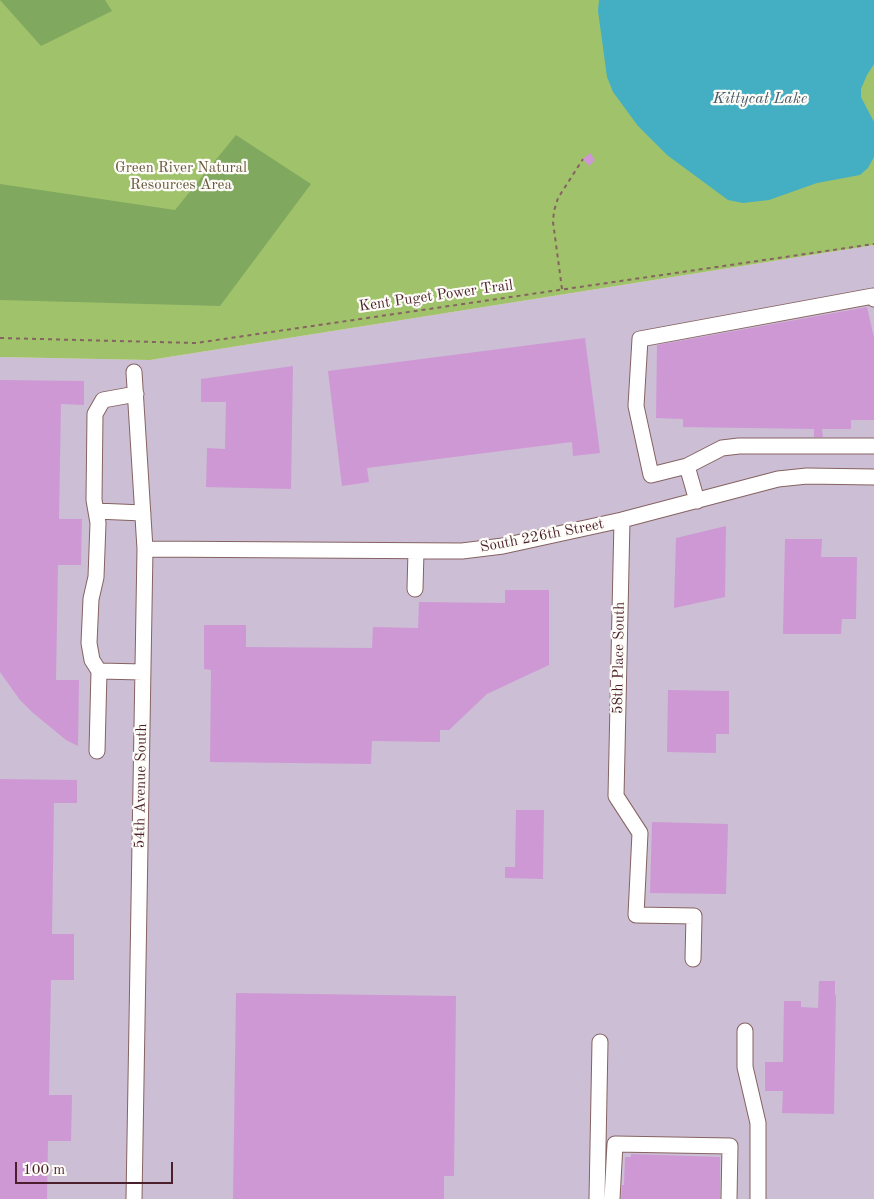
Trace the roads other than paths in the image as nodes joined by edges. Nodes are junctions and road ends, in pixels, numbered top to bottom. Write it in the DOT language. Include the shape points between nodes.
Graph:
graph roads {
  1 [pos="874,299"];
  2 [pos="134,372"];
  3 [pos="136,394"];
  4 [pos="874,446"];
  5 [pos="687,466"];
  6 [pos="874,477"];
  7 [pos="696,501"];
  8 [pos="96,511"];
  9 [pos="143,513"];
  10 [pos="622,520"];
  11 [pos="145,549"];
  12 [pos="416,550"];
  13 [pos="415,589"];
  14 [pos="99,671"];
  15 [pos="143,672"];
  16 [pos="97,751"];
  17 [pos="693,959"];
  18 [pos="744,1031"];
  19 [pos="600,1042"];
  20 [pos="134,1199"];
  21 [pos="597,1199"];
  22 [pos="612,1199"];
  23 [pos="728,1199"];
  24 [pos="758,1199"];
  1 -- 5 [label="street" via="873,296 640,339 636,406 652,475"];
  2 -- 3 [label="street, 54th Avenue South"];
  3 -- 8 [label="street" via="103,400 95,414"];
  3 -- 9 [label="street, 54th Avenue South"];
  4 -- 5 [label="street" via="739,446 722,448"];
  5 -- 7 [label="street"];
  6 -- 7 [label="street, South 226th Street" via="778,479"];
  7 -- 10 [label="street, South 226th Street"];
  8 -- 9 [label="street"];
  8 -- 14 [label="street" via="96,577 91,600 89,643 92,660"];
  9 -- 11 [label="street, 54th Avenue South"];
  10 -- 12 [label="street, South 226th Street" via="504,546 462,551"];
  10 -- 17 [label="street, 58th Place South" via="616,796 640,834 636,914 694,916"];
  11 -- 12 [label="street, South 226th Street"];
  11 -- 15 [label="street, 54th Avenue South"];
  12 -- 13 [label="street"];
  14 -- 15 [label="street"];
  14 -- 16 [label="street"];
  15 -- 20 [label="street, 54th Avenue South"];
  18 -- 24 [label="street" via="744,1067 758,1123"];
  19 -- 21 [label="street"];
  22 -- 23 [label="street" via="616,1144 625,1144 730,1146"];
}
